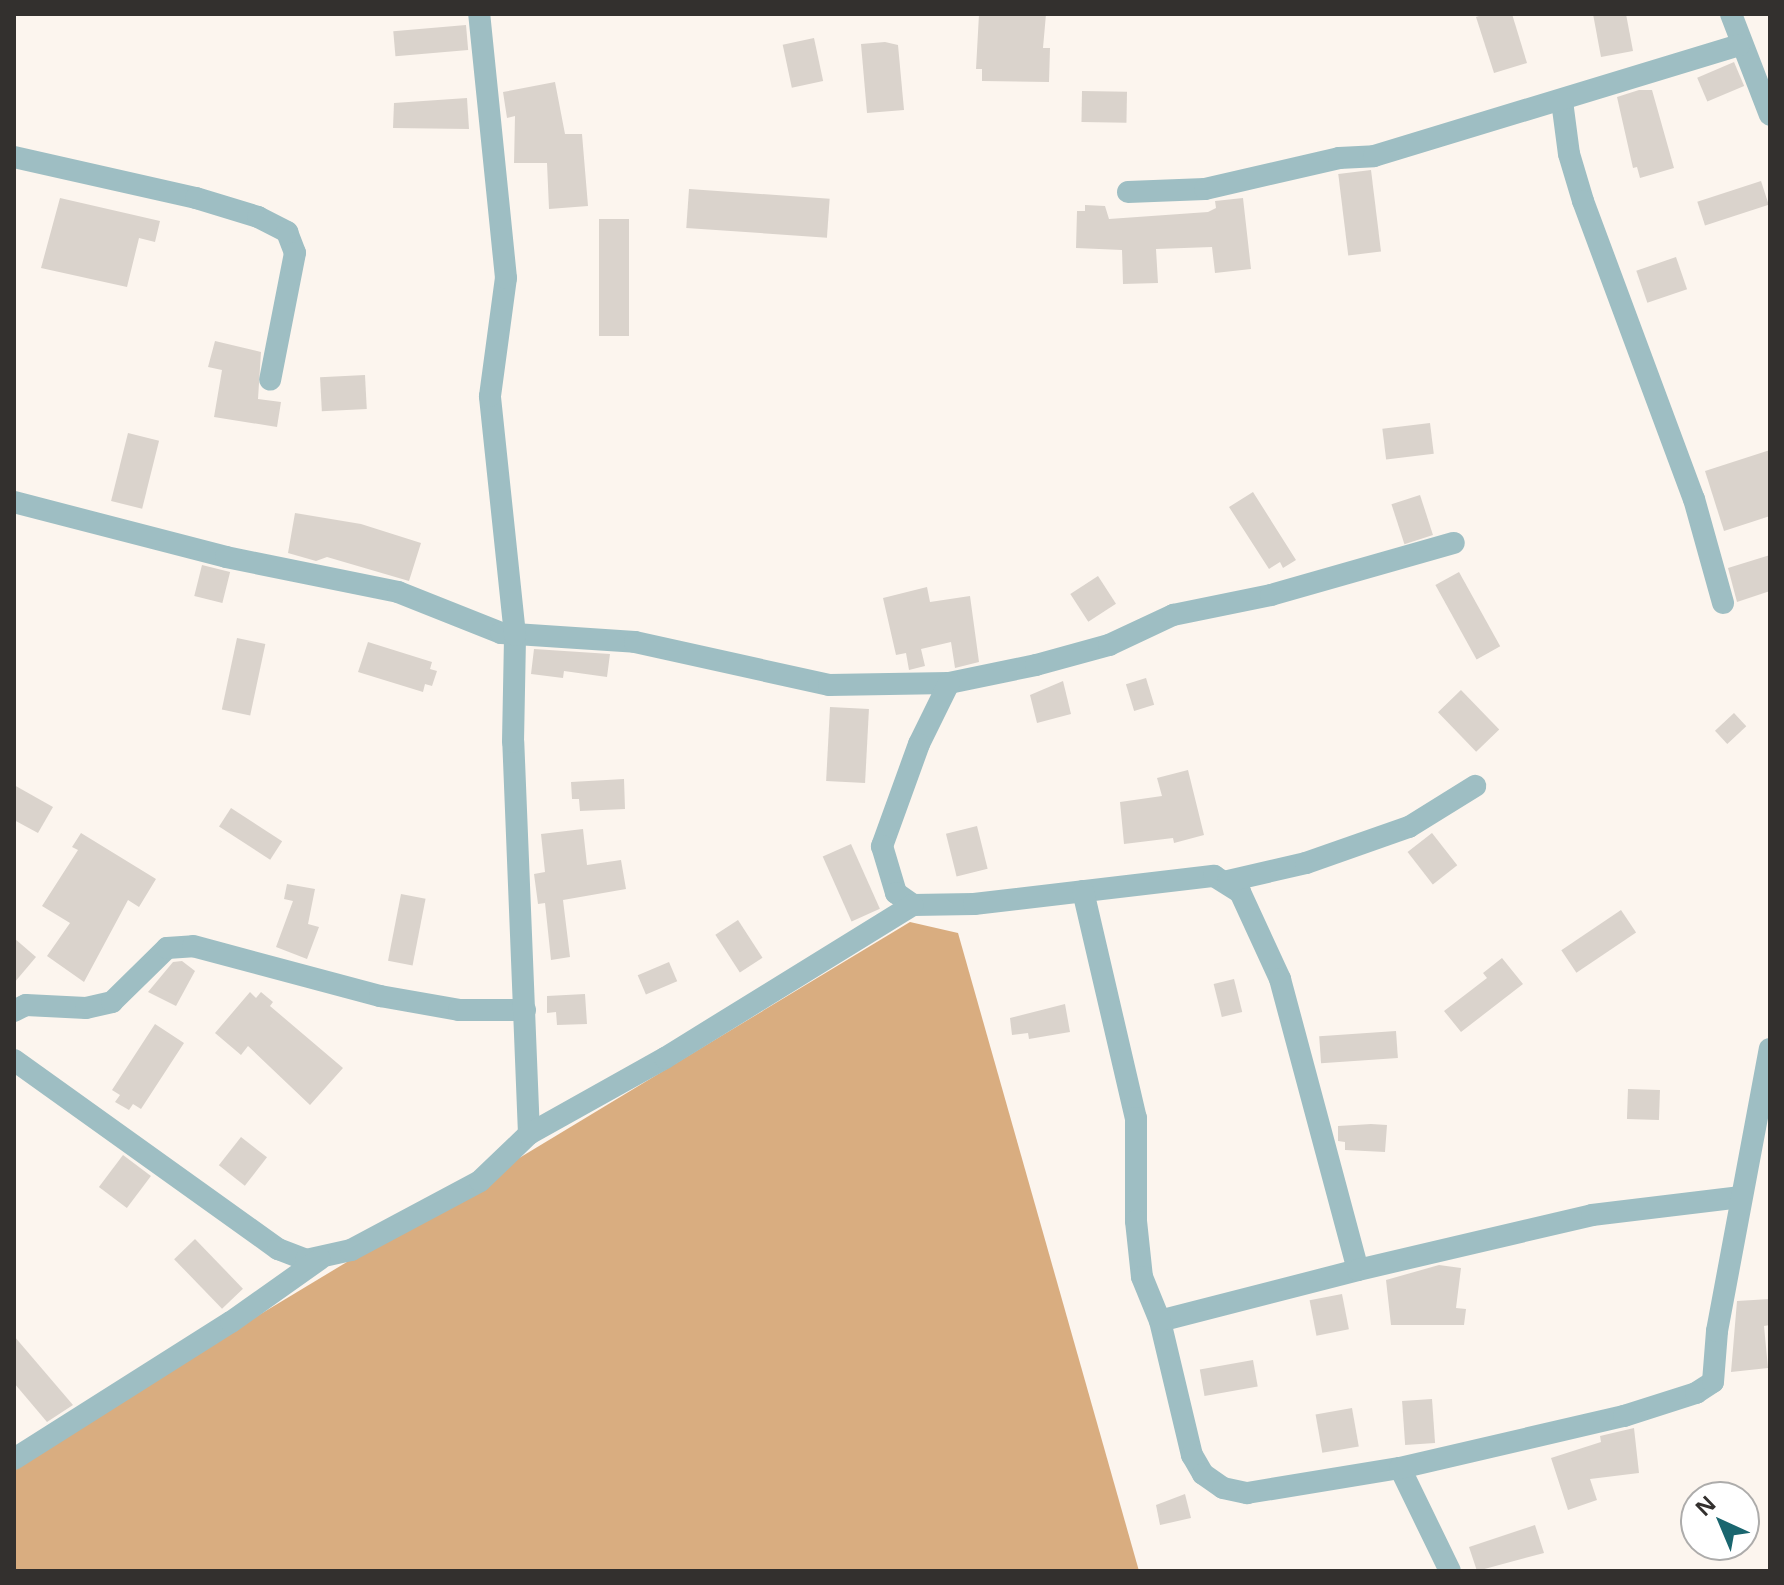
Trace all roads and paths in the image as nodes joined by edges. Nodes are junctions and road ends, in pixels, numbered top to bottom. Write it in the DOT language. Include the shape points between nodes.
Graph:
graph roads {
  1 [pos="479,14"];
  2 [pos="1731,14"];
  3 [pos="1739,45"];
  4 [pos="1562,101"];
  5 [pos="1770,115"];
  6 [pos="14,157"];
  7 [pos="1128,192"];
  8 [pos="270,380"];
  9 [pos="14,502"];
  10 [pos="1454,543"];
  11 [pos="1723,603"];
  12 [pos="515,635"];
  13 [pos="949,683"];
  14 [pos="1475,786"];
  15 [pos="1228,881"];
  16 [pos="1083,891"];
  17 [pos="913,905"];
  18 [pos="525,1010"];
  19 [pos="14,1011"];
  20 [pos="1770,1049"];
  21 [pos="14,1060"];
  22 [pos="529,1134"];
  23 [pos="1741,1197"];
  24 [pos="320,1259"];
  25 [pos="1358,1270"];
  26 [pos="1160,1321"];
  27 [pos="14,1459"];
  28 [pos="1400,1468"];
  29 [pos="1450,1571"];
  1 -- 12 [label="street" via="492,176 503,218 506,278 490,396"];
  2 -- 3 [label="street"];
  3 -- 4 [label="street"];
  3 -- 5 [label="street"];
  4 -- 7 [label="street" via="1374,156 1339,158 1205,189"];
  4 -- 11 [label="street" via="1569,154 1583,201 1694,499"];
  6 -- 8 [label="street" via="196,198 287,232 295,253"];
  9 -- 12 [label="street" via="226,557 398,592"];
  10 -- 13 [label="street" via="1271,595 1173,615 1109,645"];
  12 -- 13 [label="street" via="635,642 829,685"];
  12 -- 18 [label="street" via="513,742"];
  13 -- 17 [label="street" via="919,744 882,846 896,893"];
  14 -- 15 [label="street" via="1409,827 1306,863"];
  15 -- 16 [label="street" via="1214,876"];
  15 -- 25 [label="street" via="1257,921 1280,979"];
  16 -- 17 [label="street" via="974,904"];
  16 -- 26 [label="street" via="1136,1118 1142,1277"];
  17 -- 22 [label="street" via="665,1058"];
  18 -- 19 [label="street" via="459,1010 380,996 193,946 167,948 112,1002 86,1008 26,1005"];
  18 -- 22 [label="street"];
  20 -- 23 [label="street"];
  21 -- 24 [label="street" via="278,1249 292,1257"];
  22 -- 24 [label="street" via="480,1181 351,1250"];
  23 -- 25 [label="street" via="1592,1215"];
  23 -- 28 [label="street" via="1717,1331 1716,1374 1707,1388 1624,1416"];
  24 -- 27 [label="street" via="231,1322"];
  25 -- 26 [label="street"];
  26 -- 28 [label="street" via="1175,1369 1184,1437 1203,1474 1223,1488 1247,1493"];
  28 -- 29 [label="street"];
}
